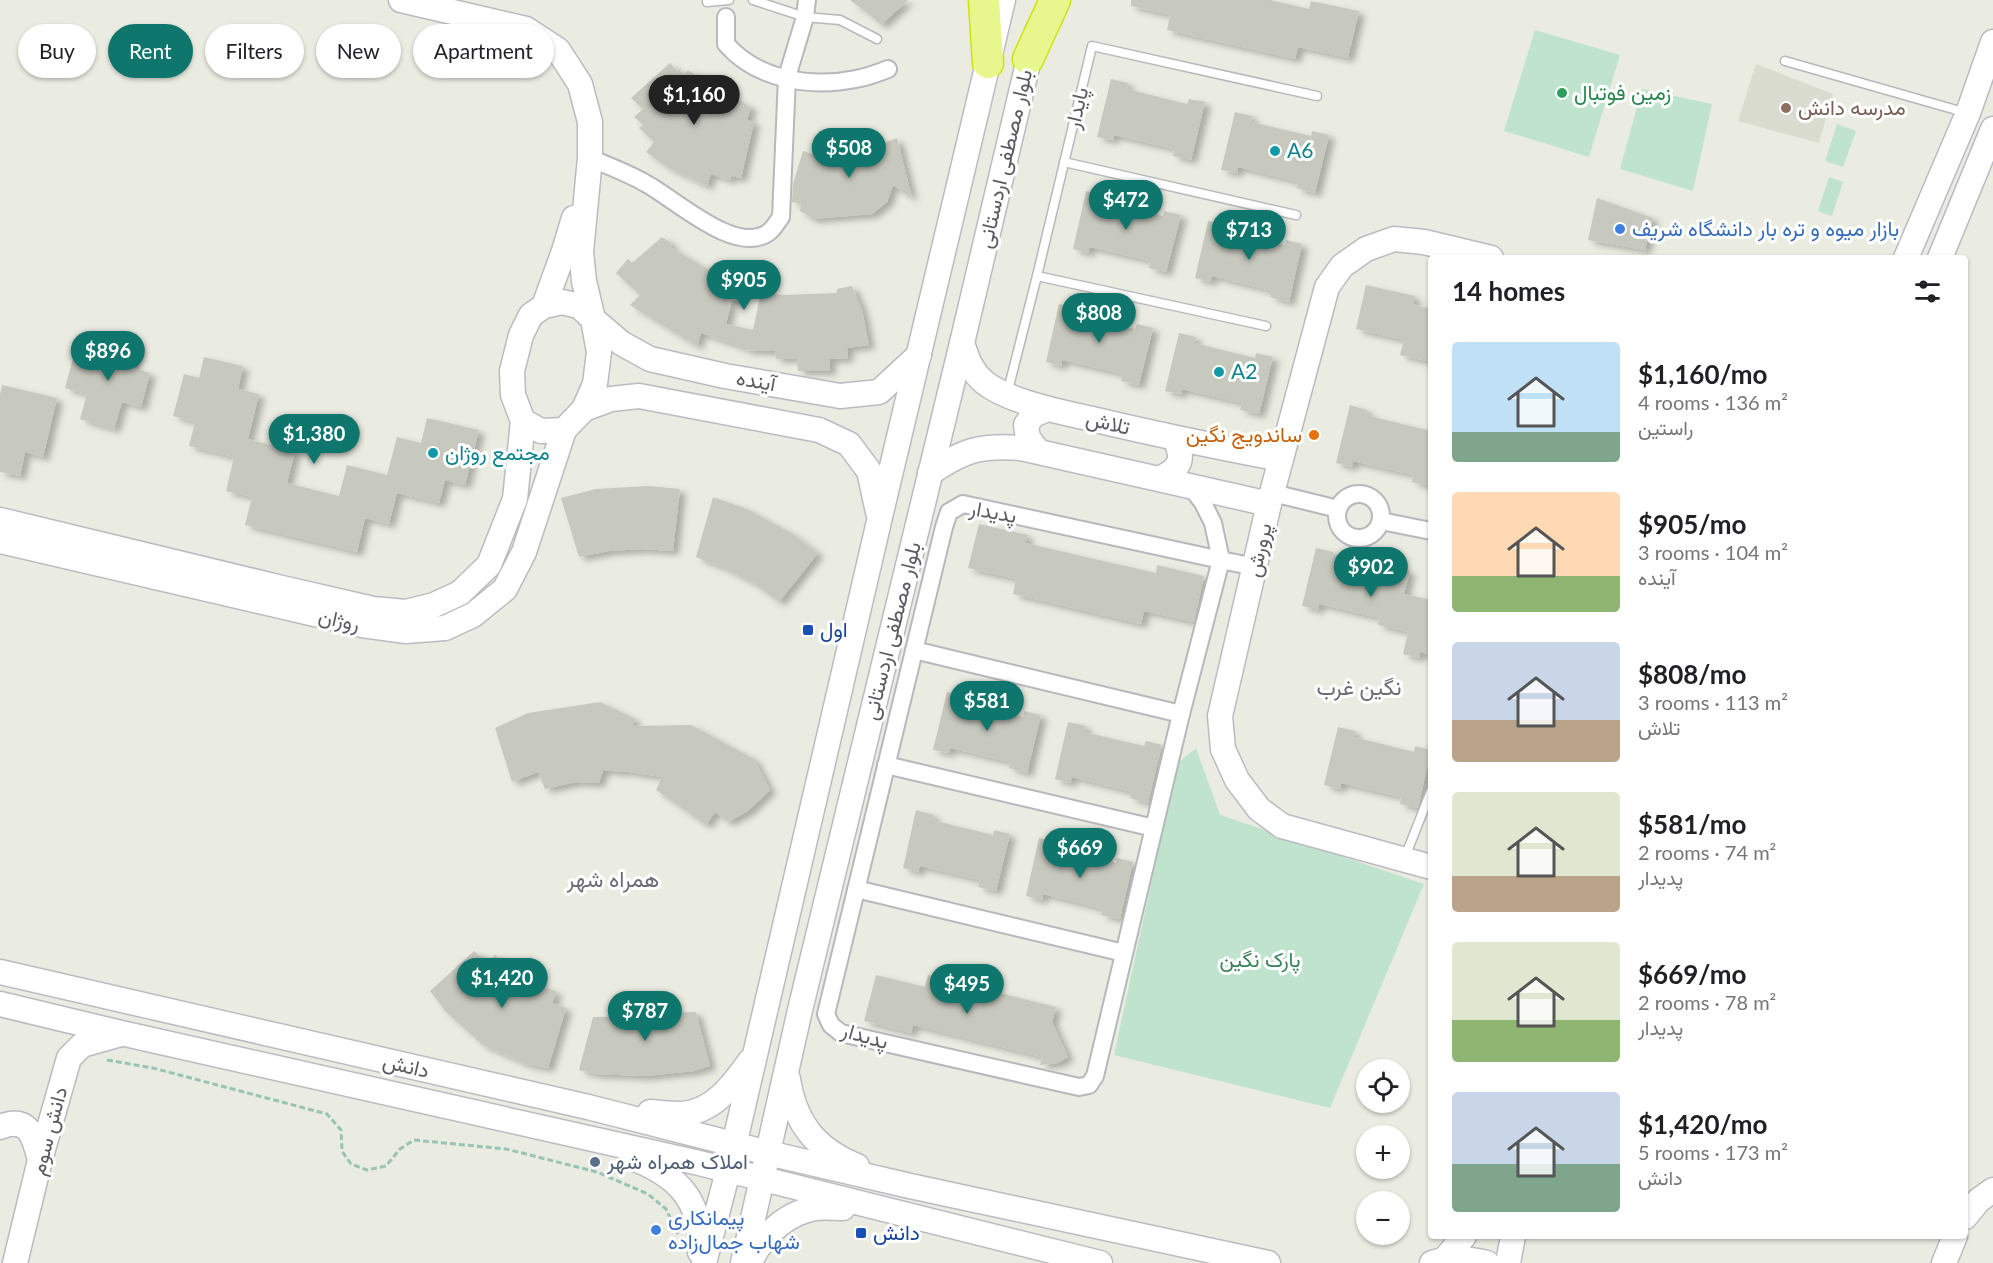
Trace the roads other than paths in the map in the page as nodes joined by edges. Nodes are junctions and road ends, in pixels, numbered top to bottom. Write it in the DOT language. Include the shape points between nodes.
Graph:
graph roads {
  1 [pos="401,0"];
  2 [pos="729,0"];
  3 [pos="753,0"];
  4 [pos="807,0"];
  5 [pos="984,0"];
  6 [pos="1003,0"];
  7 [pos="1044,0"];
  8 [pos="1055,0"];
  9 [pos="707,2"];
  10 [pos="726,17"];
  11 [pos="805,17"];
  12 [pos="877,39"];
  13 [pos="1993,42"];
  14 [pos="1028,59"];
  15 [pos="1785,61"];
  16 [pos="988,63"];
  17 [pos="888,69"];
  18 [pos="787,77"];
  19 [pos="1317,96"];
  20 [pos="1968,113"];
  21 [pos="1993,129"];
  22 [pos="590,158"];
  23 [pos="1064,162"];
  24 [pos="1296,215"];
  25 [pos="1478,255"];
  26 [pos="1907,255"];
  27 [pos="1941,255"];
  28 [pos="1037,276"];
  29 [pos="544,306"];
  30 [pos="593,319"];
  31 [pos="1266,326"];
  32 [pos="962,343"];
  33 [pos="919,355"];
  34 [pos="1006,394"];
  35 [pos="584,409"];
  36 [pos="1048,409"];
  37 [pos="523,421"];
  38 [pos="564,430"];
  39 [pos="1173,438"];
  40 [pos="1037,450"];
  41 [pos="1281,459"];
  42 [pos="930,473"];
  43 [pos="1161,478"];
  44 [pos="1190,486"];
  45 [pos="1271,499"];
  46 [pos="1338,509"];
  47 [pos="879,517"];
  48 [pos="0,520"];
  49 [pos="1381,521"];
  50 [pos="1428,530"];
  51 [pos="0,541"];
  52 [pos="1221,560"];
  53 [pos="1255,567"];
  54 [pos="279,597"];
  55 [pos="914,650"];
  56 [pos="1181,714"];
  57 [pos="886,765"];
  58 [pos="1428,799"];
  59 [pos="1154,828"];
  60 [pos="1404,860"];
  61 [pos="1428,866"];
  62 [pos="856,889"];
  63 [pos="1124,953"];
  64 [pos="0,972"];
  65 [pos="0,1004"];
  66 [pos="767,1004"];
  67 [pos="800,1010"];
  68 [pos="122,1034"];
  69 [pos="754,1054"];
  70 [pos="786,1071"];
  71 [pos="588,1107"];
  72 [pos="0,1127"];
  73 [pos="586,1138"];
  74 [pos="734,1144"];
  75 [pos="768,1153"];
  76 [pos="40,1160"];
  77 [pos="728,1171"];
  78 [pos="763,1179"];
  79 [pos="910,1186"];
  80 [pos="1993,1190"];
  81 [pos="878,1209"];
  82 [pos="1968,1213"];
  83 [pos="21,1238"];
  84 [pos="1461,1239"];
  85 [pos="1512,1239"];
  86 [pos="1954,1239"];
  87 [pos="0,1259"];
  88 [pos="1439,1261"];
  89 [pos="15,1263"];
  90 [pos="699,1263"];
  91 [pos="704,1263"];
  92 [pos="743,1263"];
  93 [pos="749,1263"];
  94 [pos="1100,1263"];
  95 [pos="1268,1263"];
  96 [pos="1487,1263"];
  97 [pos="1508,1263"];
  98 [pos="1944,1263"];
  1 -- 22 [label="street" via="526,29 558,50 580,84 590,122"];
  2 -- 9 [label="lane"];
  3 -- 11 [label="lane"];
  4 -- 11 [label="street"];
  5 -- 16 [label="highway"];
  6 -- 16 [label="street, بلوار مصطفی اردستانی"];
  7 -- 14 [label="street, بلوار مصطفی اردستانی"];
  8 -- 14 [label="highway"];
  10 -- 18 [label="street" via="726,44 736,56 754,68"];
  11 -- 12 [label="lane" via="840,20"];
  11 -- 18 [label="street"];
  13 -- 20 [label="street"];
  14 -- 32 [label="street, بلوار مصطفی اردستانی"];
  15 -- 20 [label="lane"];
  16 -- 33 [label="street, بلوار مصطفی اردستانی"];
  17 -- 18 [label="street" via="836,81 799,82"];
  18 -- 22 [label="street" via="781,217 769,232 755,237 728,234 699,220 645,183"];
  19 -- 23 [label="lane, پایدار" via="1092,46"];
  20 -- 26 [label="street"];
  21 -- 27 [label="street"];
  22 -- 29 [label="street"];
  22 -- 30 [label="street" via="581,252"];
  23 -- 24 [label="lane"];
  23 -- 28 [label="lane, پایدار"];
  25 -- 41 [label="street, پرورش" via="1394,239 1366,249 1342,266 1327,287"];
  28 -- 31 [label="lane"];
  28 -- 34 [label="lane, پایدار"];
  29 -- 30 [label="street" via="562,302 579,306"];
  29 -- 37 [label="street" via="531,315 520,335 512,371 513,395"];
  30 -- 33 [label="street, آینده" via="621,343 650,359 840,396 879,392"];
  30 -- 35 [label="street" via="599,352 595,384"];
  32 -- 34 [label="street, تلاش" via="970,368 984,383"];
  32 -- 42 [label="street, بلوار مصطفی اردستانی"];
  33 -- 47 [label="street, بلوار مصطفی اردستانی"];
  34 -- 36 [label="street, تلاش"];
  35 -- 38 [label="street"];
  35 -- 47 [label="street" via="611,399 639,396 819,430 849,444 869,471"];
  36 -- 39 [label="street, تلاش"];
  36 -- 40 [label="street" via="1034,415 1026,425 1028,438"];
  37 -- 38 [label="street" via="540,431"];
  37 -- 54 [label="street, روژان" via="515,499 489,565 460,593 406,612"];
  38 -- 54 [label="street, روژان" via="524,552 505,589 473,615 445,628 406,631 363,625"];
  39 -- 41 [label="street, تلاش"];
  39 -- 43 [label="street" via="1180,450 1180,462"];
  40 -- 42 [label="street, تلاش" via="998,446 974,449"];
  40 -- 43 [label="street, تلاش"];
  41 -- 45 [label="street, پرورش"];
  42 -- 67 [label="street, بلوار مصطفی اردستانی"];
  43 -- 44 [label="street, تلاش"];
  44 -- 45 [label="street, تلاش"];
  44 -- 52 [label="street, پدیدار" via="1213,523"];
  45 -- 46 [label="street"];
  45 -- 53 [label="street, پرورش"];
  46 -- 49 [label="street" via="1343,500 1363,494 1380,507"];
  46 -- 49 [label="street" via="1338,526 1354,539 1368,537"];
  47 -- 66 [label="street, بلوار مصطفی اردستانی"];
  48 -- 54 [label="street, روژان"];
  49 -- 50 [label="street"];
  51 -- 54 [label="street, روژان"];
  52 -- 53 [label="street"];
  52 -- 55 [label="street, پدیدار" via="963,504 949,512"];
  52 -- 56 [label="street, پدیدار"];
  53 -- 60 [label="street, پرورش" via="1220,716 1223,749 1237,780 1258,809 1282,826"];
  55 -- 56 [label="street"];
  55 -- 57 [label="street, پدیدار"];
  56 -- 59 [label="street, پدیدار"];
  57 -- 59 [label="street"];
  57 -- 62 [label="street, پدیدار"];
  58 -- 60 [label="lane"];
  59 -- 63 [label="street, پدیدار"];
  60 -- 61 [label="street, پرورش"];
  62 -- 63 [label="street"];
  62 -- 63 [label="street, پدیدار" via="826,1014 841,1033 1079,1087 1089,1085 1095,1076"];
  64 -- 71 [label="street, دانش"];
  65 -- 68 [label="street, دانش"];
  66 -- 67 [label="street" via="771,1017 781,1023"];
  66 -- 69 [label="street, بلوار مصطفی اردستانی"];
  67 -- 70 [label="street, بلوار مصطفی اردستانی"];
  68 -- 73 [label="street, دانش"];
  68 -- 76 [label="street, دانش سوم" via="82,1046 69,1058"];
  69 -- 71 [label="street" via="723,1095 701,1110 681,1114"];
  69 -- 74 [label="street, بلوار مصطفی اردستانی"];
  70 -- 75 [label="street, بلوار مصطفی اردستانی"];
  70 -- 79 [label="street" via="792,1101 802,1123 820,1145 848,1162"];
  71 -- 74 [label="street, دانش"];
  72 -- 76 [label="street" via="22,1125 33,1134"];
  73 -- 77 [label="street, دانش"];
  73 -- 90 [label="street" via="656,1167 680,1185 698,1216"];
  74 -- 75 [label="street, دانش"];
  74 -- 77 [label="street, بلوار مصطفی اردستانی"];
  75 -- 78 [label="street, بلوار مصطفی اردستانی"];
  75 -- 79 [label="street, دانش"];
  76 -- 83 [label="street, دانش سوم"];
  77 -- 78 [label="street, دانش"];
  77 -- 91 [label="street, بلوار مصطفی اردستانی"];
  78 -- 81 [label="street, دانش"];
  78 -- 92 [label="street, بلوار مصطفی اردستانی"];
  79 -- 95 [label="street, دانش"];
  80 -- 82 [label="street"];
  81 -- 93 [label="street" via="815,1208 784,1219 764,1238"];
  81 -- 94 [label="street, دانش"];
  83 -- 87 [label="street"];
  83 -- 89 [label="street, دانش سوم"];
  84 -- 88 [label="street"];
  85 -- 97 [label="street"];
  86 -- 98 [label="street"];
  88 -- 96 [label="street" via="1466,1258"];
}
